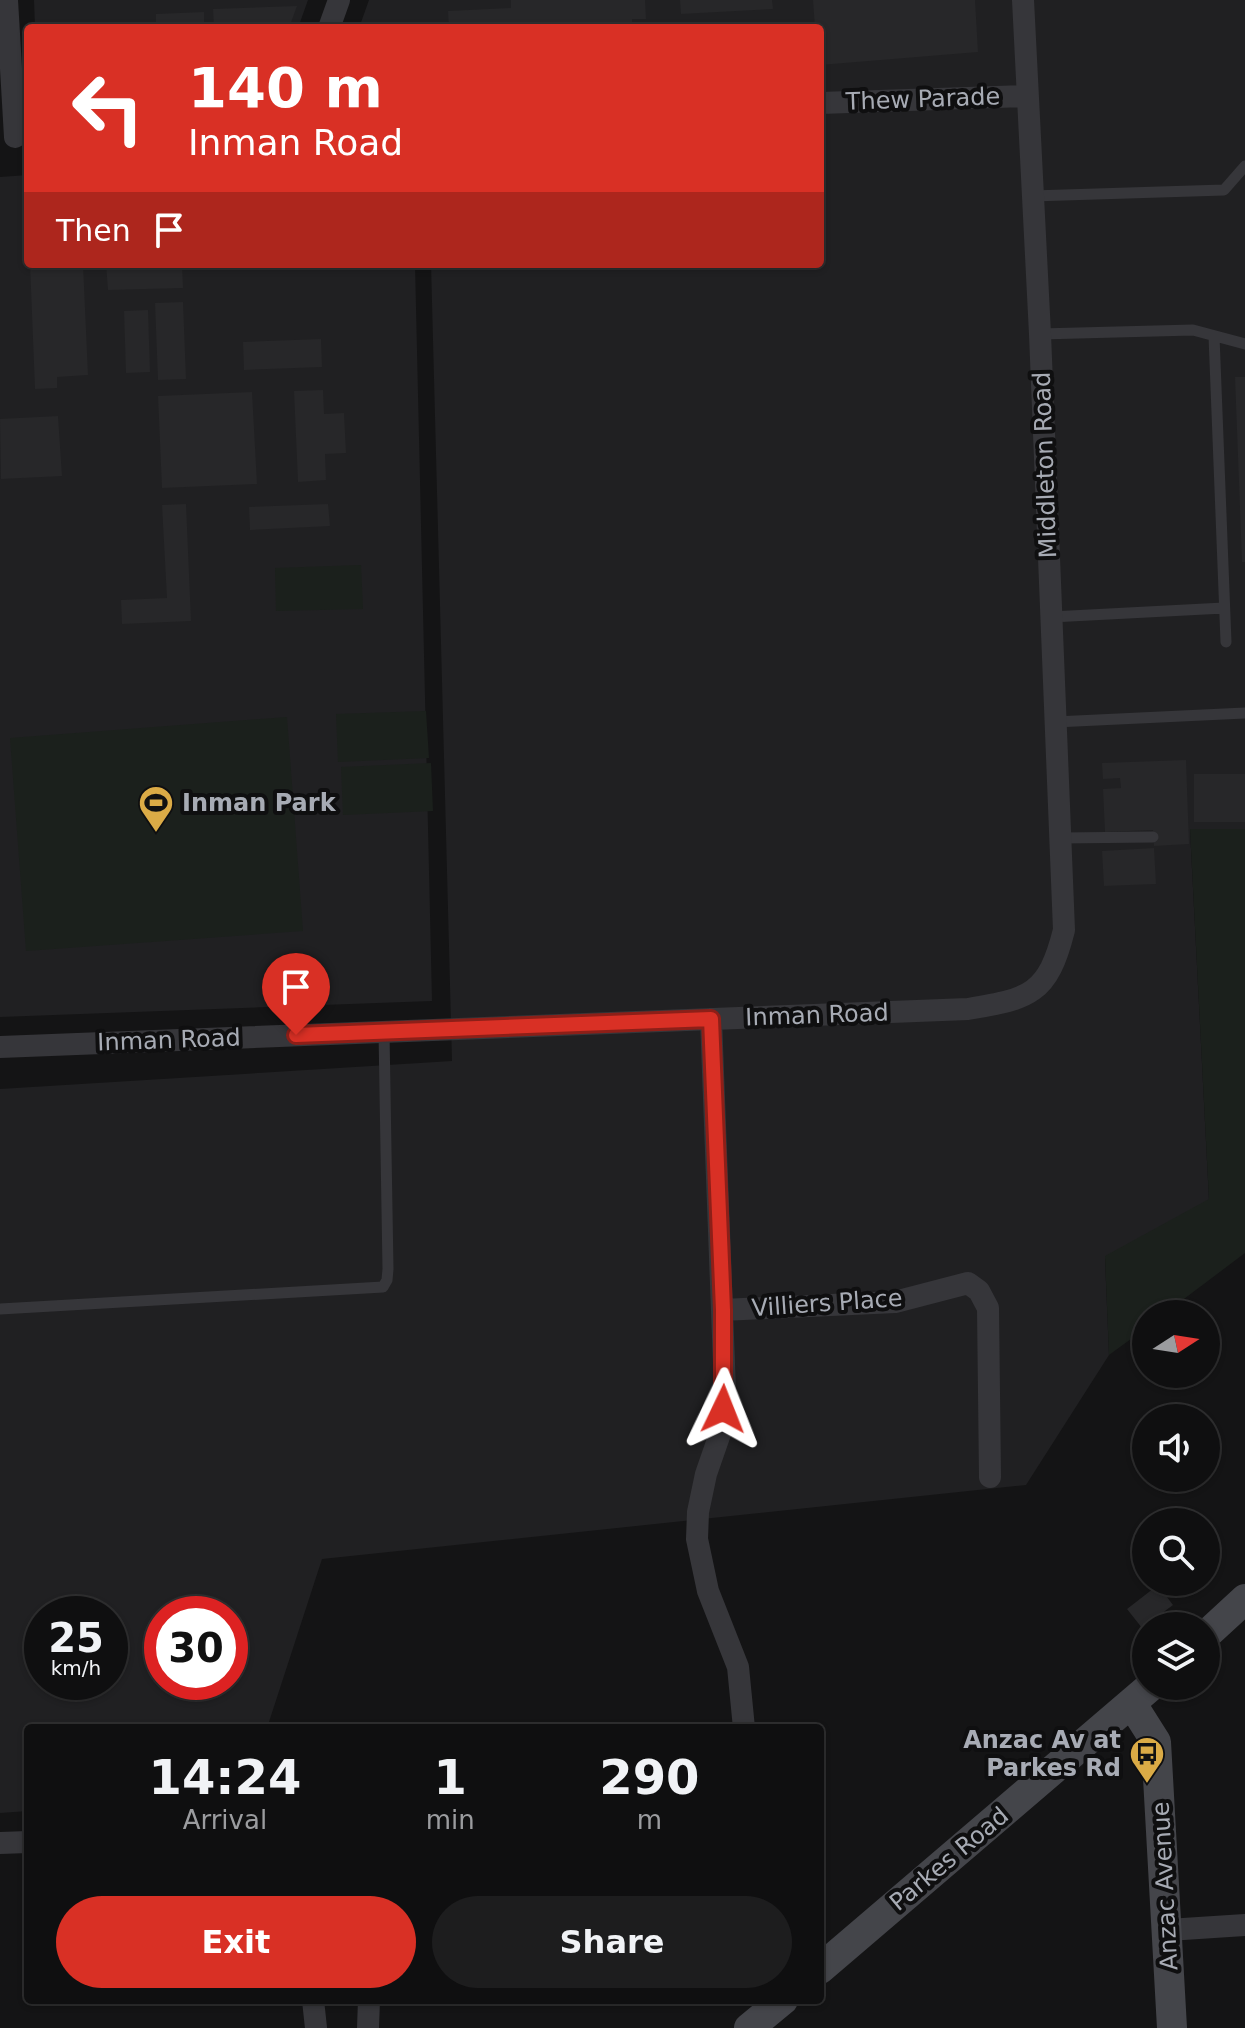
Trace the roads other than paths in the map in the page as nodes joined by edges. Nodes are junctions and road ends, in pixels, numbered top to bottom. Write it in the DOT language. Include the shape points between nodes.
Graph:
graph roads {
  1 [pos="7,0"];
  2 [pos="339,0"];
  3 [pos="1023,0"];
  4 [pos="330,24"];
  5 [pos="1027,96"];
  6 [pos="824,103"];
  7 [pos="14,137"];
  8 [pos="1245,166"];
  9 [pos="1240,180"];
  10 [pos="1032,196"];
  11 [pos="1040,334"];
  12 [pos="1214,336"];
  13 [pos="1245,344"];
  14 [pos="1224,608"];
  15 [pos="1050,617"];
  16 [pos="1226,642"];
  17 [pos="1245,713"];
  18 [pos="1055,722"];
  19 [pos="1153,837"];
  20 [pos="1060,838"];
  21 [pos="1064,930"];
  22 [pos="711,1019"];
  23 [pos="384,1032"];
  24 [pos="0,1047"];
  25 [pos="0,1309"];
  26 [pos="723,1310"];
  27 [pos="990,1477"];
  28 [pos="1245,1599"];
  29 [pos="1220,1622"];
  30 [pos="1135,1700"];
  31 [pos="1143,1700"];
  32 [pos="744,1724"];
  33 [pos="24,1842"];
  34 [pos="0,1843"];
  35 [pos="1245,1925"];
  36 [pos="1168,1930"];
  37 [pos="824,1966"];
  38 [pos="313,2004"];
  39 [pos="369,2004"];
  40 [pos="774,2004"];
  41 [pos="316,2028"];
  42 [pos="368,2028"];
  43 [pos="749,2028"];
  44 [pos="1172,2028"];
  1 -- 7 [label="street"];
  2 -- 4 [label="street"];
  3 -- 5 [label="street, Middleton Road"];
  5 -- 6 [label="street, Thew Parade"];
  5 -- 10 [label="street, Middleton Road"];
  8 -- 9 [label="lane"];
  9 -- 10 [label="lane" via="1224,190"];
  10 -- 11 [label="street, Middleton Road"];
  11 -- 12 [label="lane" via="1193,330"];
  11 -- 15 [label="street, Middleton Road"];
  12 -- 13 [label="lane"];
  12 -- 14 [label="lane"];
  14 -- 15 [label="lane"];
  14 -- 16 [label="lane"];
  15 -- 18 [label="street, Middleton Road"];
  17 -- 18 [label="lane"];
  18 -- 20 [label="street, Middleton Road"];
  19 -- 20 [label="lane"];
  20 -- 21 [label="street, Middleton Road"];
  21 -- 22 [label="street, Inman Road" via="1056,961 1044,979 1030,994 1011,1002 968,1009"];
  22 -- 23 [label="street, Inman Road"];
  22 -- 26 [label="street"];
  23 -- 24 [label="street, Inman Road"];
  23 -- 25 [label="lane" via="388,1269 383,1287"];
  26 -- 27 [label="street, Villiers Place" via="895,1302 968,1283 988,1308"];
  26 -- 32 [label="street" via="722,1428 706,1474 697,1539 708,1591 738,1667"];
  28 -- 29 [label="street"];
  30 -- 37 [label="street, Parkes Road"];
  31 -- 36 [label="street, Anzac Avenue" via="1156,1742"];
  33 -- 34 [label="street"];
  35 -- 36 [label="street"];
  36 -- 44 [label="street, Anzac Avenue"];
  38 -- 41 [label="street"];
  39 -- 42 [label="street"];
  40 -- 43 [label="street"];
}
